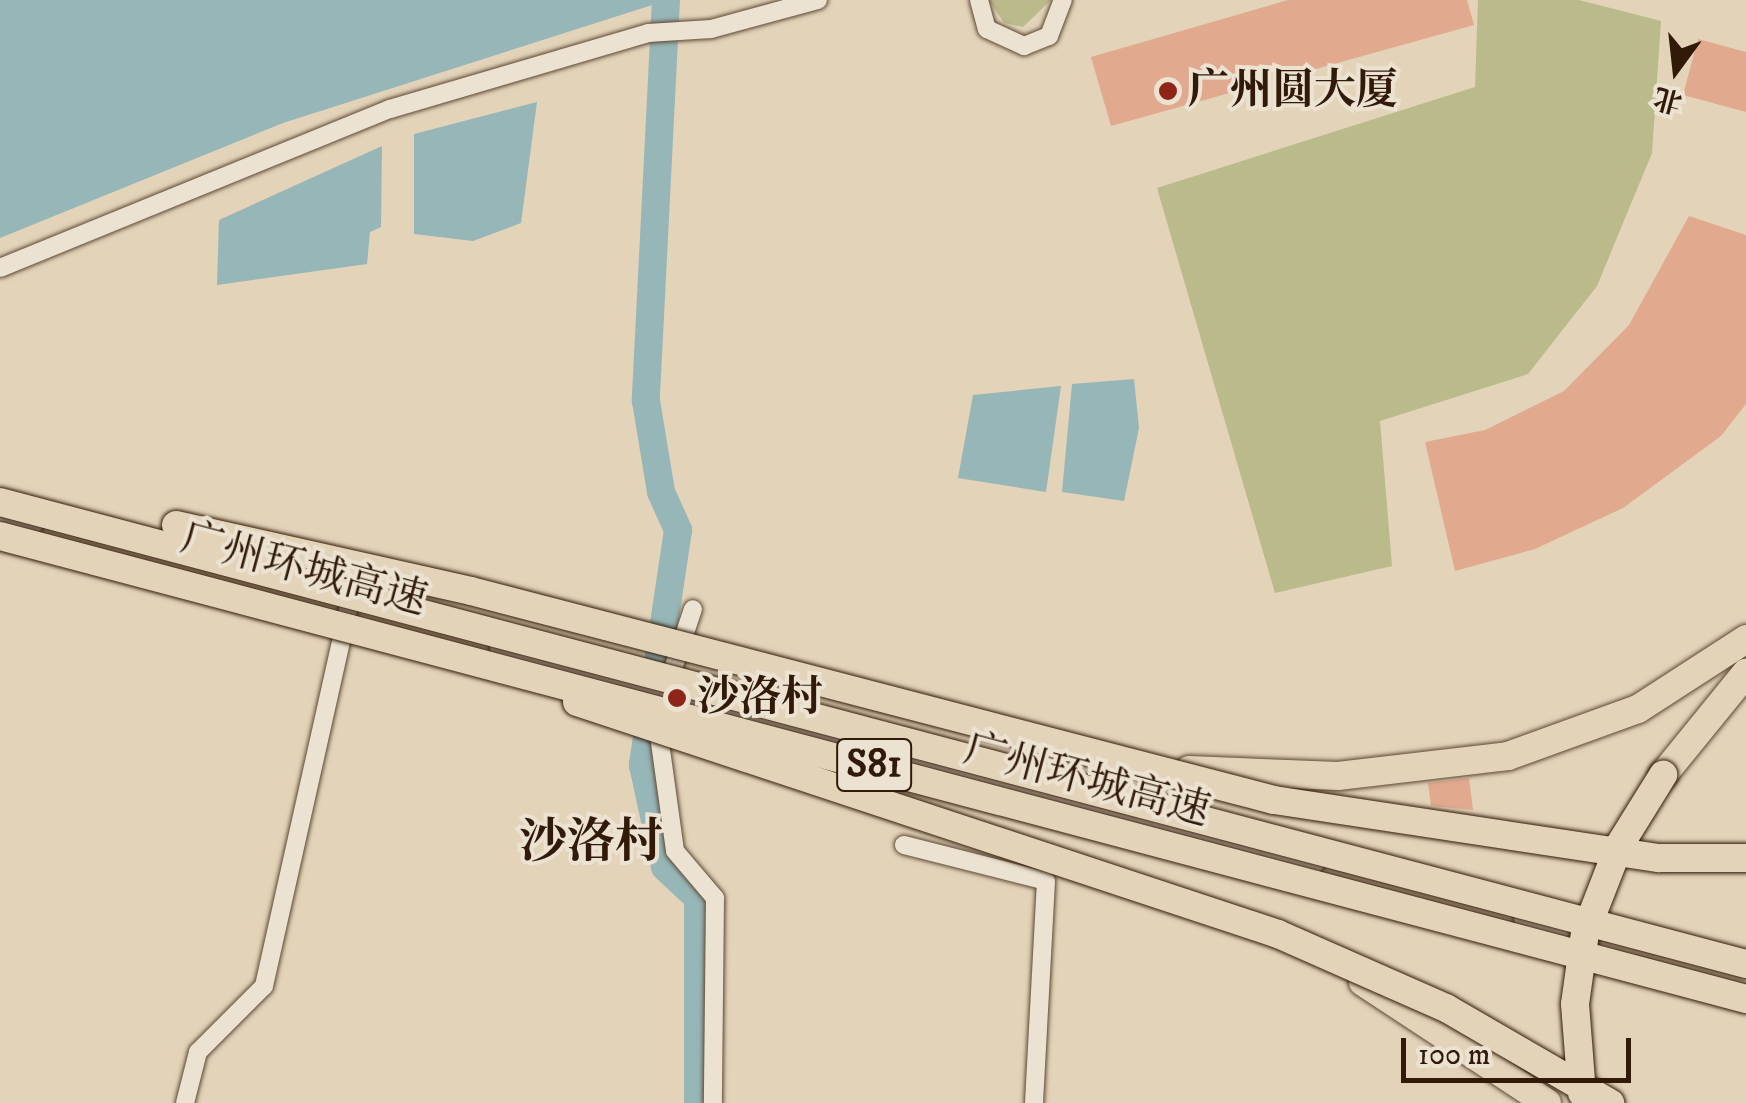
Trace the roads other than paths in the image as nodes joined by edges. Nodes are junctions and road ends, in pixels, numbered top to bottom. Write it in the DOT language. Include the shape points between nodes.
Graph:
graph roads {
  1 [pos="818,0"];
  2 [pos="980,0"];
  3 [pos="1064,1"];
  4 [pos="0,268"];
  5 [pos="0,494"];
  6 [pos="0,502"];
  7 [pos="0,517"];
  8 [pos="0,536"];
  9 [pos="348,607"];
  10 [pos="295,608"];
  11 [pos="693,609"];
  12 [pos="1746,639"];
  13 [pos="1746,673"];
  14 [pos="664,693"];
  15 [pos="1050,743"];
  16 [pos="904,845"];
  17 [pos="1037,854"];
  18 [pos="1746,858"];
  19 [pos="1746,964"];
  20 [pos="1746,975"];
  21 [pos="1746,999"];
  22 [pos="186,1103"];
  23 [pos="714,1103"];
  24 [pos="1034,1103"];
  25 [pos="1547,1103"];
  26 [pos="1584,1103"];
  27 [pos="1610,1103"];
  1 -- 4 [label="street" via="711,29 648,33 290,143"];
  2 -- 3 [label="street" via="987,29 1024,46 1049,36"];
  5 -- 15 [label="highway, bridge" via="434,582"];
  6 -- 19 [label="highway, 广州环城高速 / S81, bridge"];
  7 -- 9 [label="street"];
  8 -- 10 [label="highway, 广州环城高速 / S81, bridge"];
  9 -- 14 [label="street"];
  9 -- 22 [label="street" via="264,986 198,1052"];
  10 -- 17 [label="highway, bridge"];
  10 -- 21 [label="highway, 广州环城高速 / S81, bridge"];
  11 -- 14 [label="street"];
  12 -- 15 [label="highway, bridge" via="1618,718 1477,761 1338,776 1219,773"];
  13 -- 26 [label="highway, bridge" via="1663,775 1598,895 1575,1004"];
  14 -- 20 [label="street"];
  14 -- 23 [label="street" via="656,746 668,826 682,866 715,898"];
  15 -- 18 [label="highway, bridge" via="1317,808 1660,858"];
  16 -- 24 [label="street" via="1046,881"];
  17 -- 25 [label="highway, bridge" via="1334,966"];
  17 -- 27 [label="highway, bridge" via="1358,967"];
}
